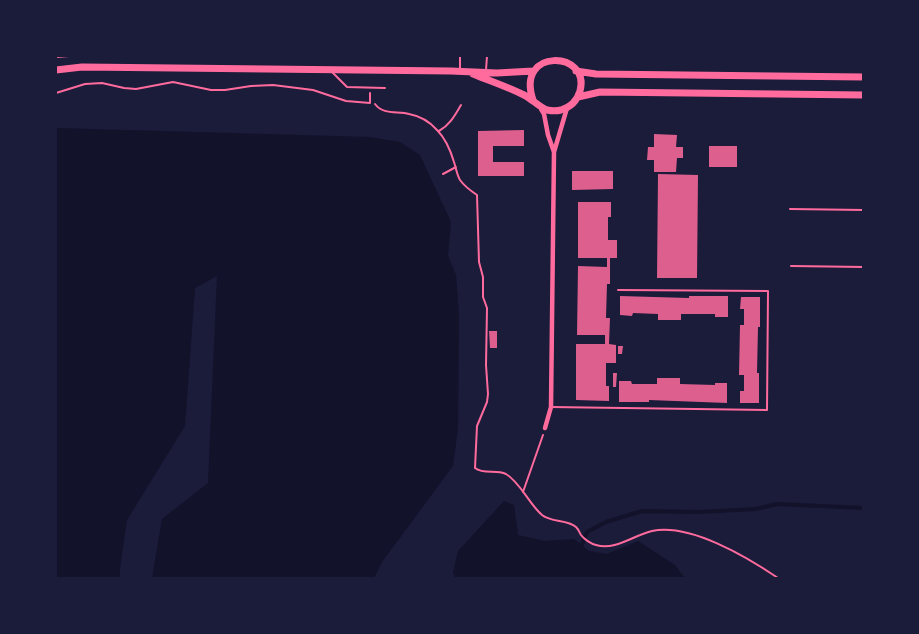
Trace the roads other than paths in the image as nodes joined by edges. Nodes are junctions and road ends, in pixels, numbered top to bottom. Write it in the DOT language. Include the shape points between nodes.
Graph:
graph roads {
  1 [pos="460,56"];
  2 [pos="487,56"];
  3 [pos="330,69"];
  4 [pos="56,70"];
  5 [pos="533,71"];
  6 [pos="576,71"];
  7 [pos="460,72"];
  8 [pos="471,73"];
  9 [pos="486,73"];
  10 [pos="864,77"];
  11 [pos="385,88"];
  12 [pos="864,95"];
  13 [pos="578,97"];
  14 [pos="533,100"];
  15 [pos="539,106"];
  16 [pos="567,108"];
  17 [pos="554,152"];
  18 [pos="790,209"];
  19 [pos="864,210"];
  20 [pos="791,266"];
  21 [pos="864,267"];
  22 [pos="618,290"];
  23 [pos="551,406"];
  24 [pos="545,428"];
  1 -- 7 [label="lane"];
  2 -- 9 [label="lane"];
  3 -- 4 [label="main road"];
  3 -- 7 [label="main road"];
  3 -- 11 [label="lane" via="347,87"];
  5 -- 6 [label="main road" via="550,60 566,62"];
  5 -- 9 [label="main road"];
  5 -- 14 [label="main road"];
  6 -- 10 [label="main road"];
  6 -- 13 [label="main road" via="581,87"];
  7 -- 8 [label="main road"];
  8 -- 9 [label="main road"];
  8 -- 14 [label="main road"];
  12 -- 13 [label="main road" via="600,92"];
  13 -- 16 [label="main road"];
  14 -- 15 [label="main road"];
  15 -- 16 [label="main road" via="558,111"];
  15 -- 17 [label="street"];
  16 -- 17 [label="street"];
  17 -- 23 [label="street"];
  18 -- 19 [label="lane"];
  20 -- 21 [label="lane"];
  22 -- 23 [label="lane" via="768,291 767,410"];
  23 -- 24 [label="street"];
}
